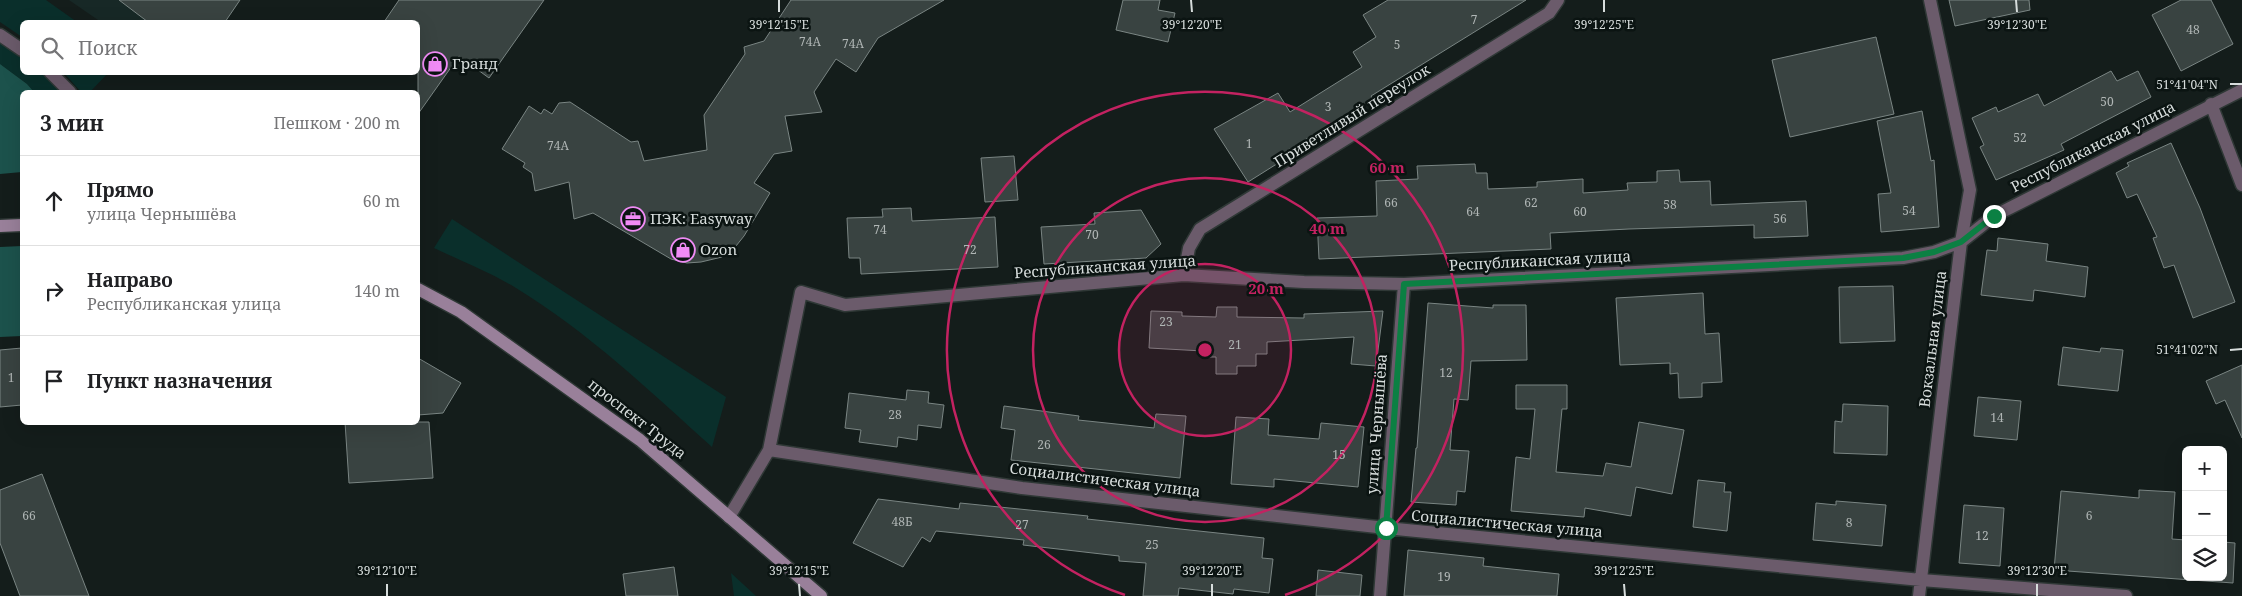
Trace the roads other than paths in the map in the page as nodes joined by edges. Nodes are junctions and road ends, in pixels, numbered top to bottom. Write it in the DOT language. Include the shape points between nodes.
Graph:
graph roads {
  1 [pos="1558,0"];
  2 [pos="1930,0"];
  3 [pos="0,34"];
  4 [pos="20,49"];
  5 [pos="53,75"];
  6 [pos="68,90"];
  7 [pos="2242,90"];
  8 [pos="2211,104"];
  9 [pos="2242,185"];
  10 [pos="20,225"];
  11 [pos="0,226"];
  12 [pos="1961,242"];
  13 [pos="1184,275"];
  14 [pos="1404,284"];
  15 [pos="420,290"];
  16 [pos="769,450"];
  17 [pos="729,517"];
  18 [pos="1386,528"];
  19 [pos="1921,580"];
  20 [pos="821,596"];
  21 [pos="1380,596"];
  22 [pos="1920,596"];
  23 [pos="2126,596"];
  1 -- 13 [label="street, Приветливый переулок" via="1549,13 1200,229 1189,248"];
  2 -- 12 [label="street, Вокзальная улица" via="1970,190"];
  3 -- 4 [label="street"];
  5 -- 6 [label="street"];
  7 -- 8 [label="street, Республиканская улица"];
  8 -- 9 [label="street"];
  8 -- 12 [label="street, Республиканская улица" via="1994,216"];
  10 -- 11 [label="main road"];
  12 -- 14 [label="street, Республиканская улица" via="1903,258"];
  12 -- 19 [label="street, Вокзальная улица"];
  13 -- 14 [label="street, Республиканская улица"];
  13 -- 16 [label="street, Республиканская улица" via="845,305 801,292"];
  14 -- 18 [label="street, улица Чернышёва"];
  15 -- 17 [label="main road, проспект Труда" via="461,312 593,405 650,448"];
  16 -- 17 [label="street"];
  16 -- 18 [label="street, Социалистическая улица" via="1022,488"];
  17 -- 20 [label="main road, проспект Труда"];
  18 -- 19 [label="street, Социалистическая улица"];
  18 -- 21 [label="street, улица Чернышёва"];
  19 -- 22 [label="street, Вокзальная улица"];
  19 -- 23 [label="street, Социалистическая улица"];
}
